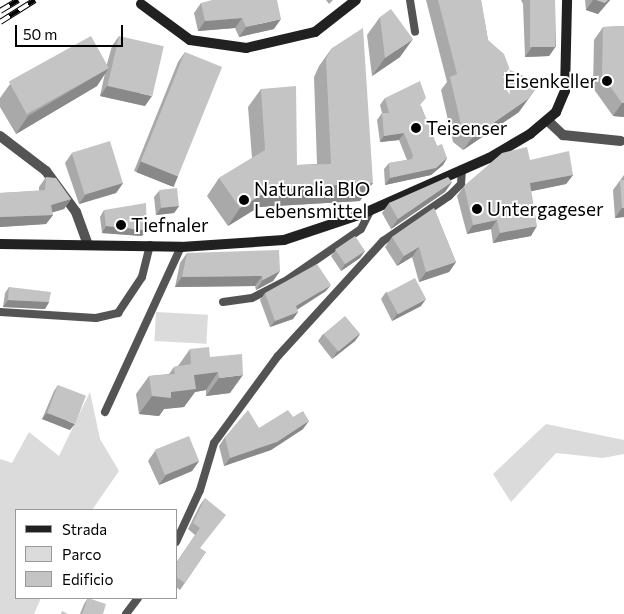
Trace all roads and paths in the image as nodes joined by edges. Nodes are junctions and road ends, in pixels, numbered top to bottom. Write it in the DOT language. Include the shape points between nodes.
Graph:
graph roads {
  1 [pos="356,0"];
  2 [pos="410,0"];
  3 [pos="568,0"];
  4 [pos="141,4"];
  5 [pos="415,32"];
  6 [pos="548,120"];
  7 [pos="0,136"];
  8 [pos="622,140"];
  9 [pos="462,169"];
  10 [pos="370,211"];
  11 [pos="0,244"];
  12 [pos="88,245"];
  13 [pos="150,245"];
  14 [pos="181,247"];
  15 [pos="223,302"];
  16 [pos="0,312"];
  17 [pos="105,412"];
  18 [pos="178,538"];
  19 [pos="137,599"];
  20 [pos="126,614"];
  1 -- 4 [label="street" via="315,32 246,48 190,40"];
  2 -- 5 [label="lane"];
  3 -- 6 [label="street" via="565,91"];
  6 -- 8 [label="street" via="562,135"];
  6 -- 9 [label="street" via="510,147"];
  7 -- 12 [label="street" via="46,171 76,212"];
  9 -- 10 [label="street"];
  9 -- 18 [label="lane" via="461,184 449,196 383,241 278,356 214,442 200,490"];
  10 -- 14 [label="street" via="328,229 284,240"];
  10 -- 15 [label="lane" via="362,229 284,282 252,298"];
  11 -- 12 [label="street"];
  12 -- 13 [label="street"];
  13 -- 14 [label="street"];
  13 -- 16 [label="lane" via="142,276 118,313 96,318"];
  14 -- 17 [label="lane"];
  19 -- 20 [label="lane"];
}
